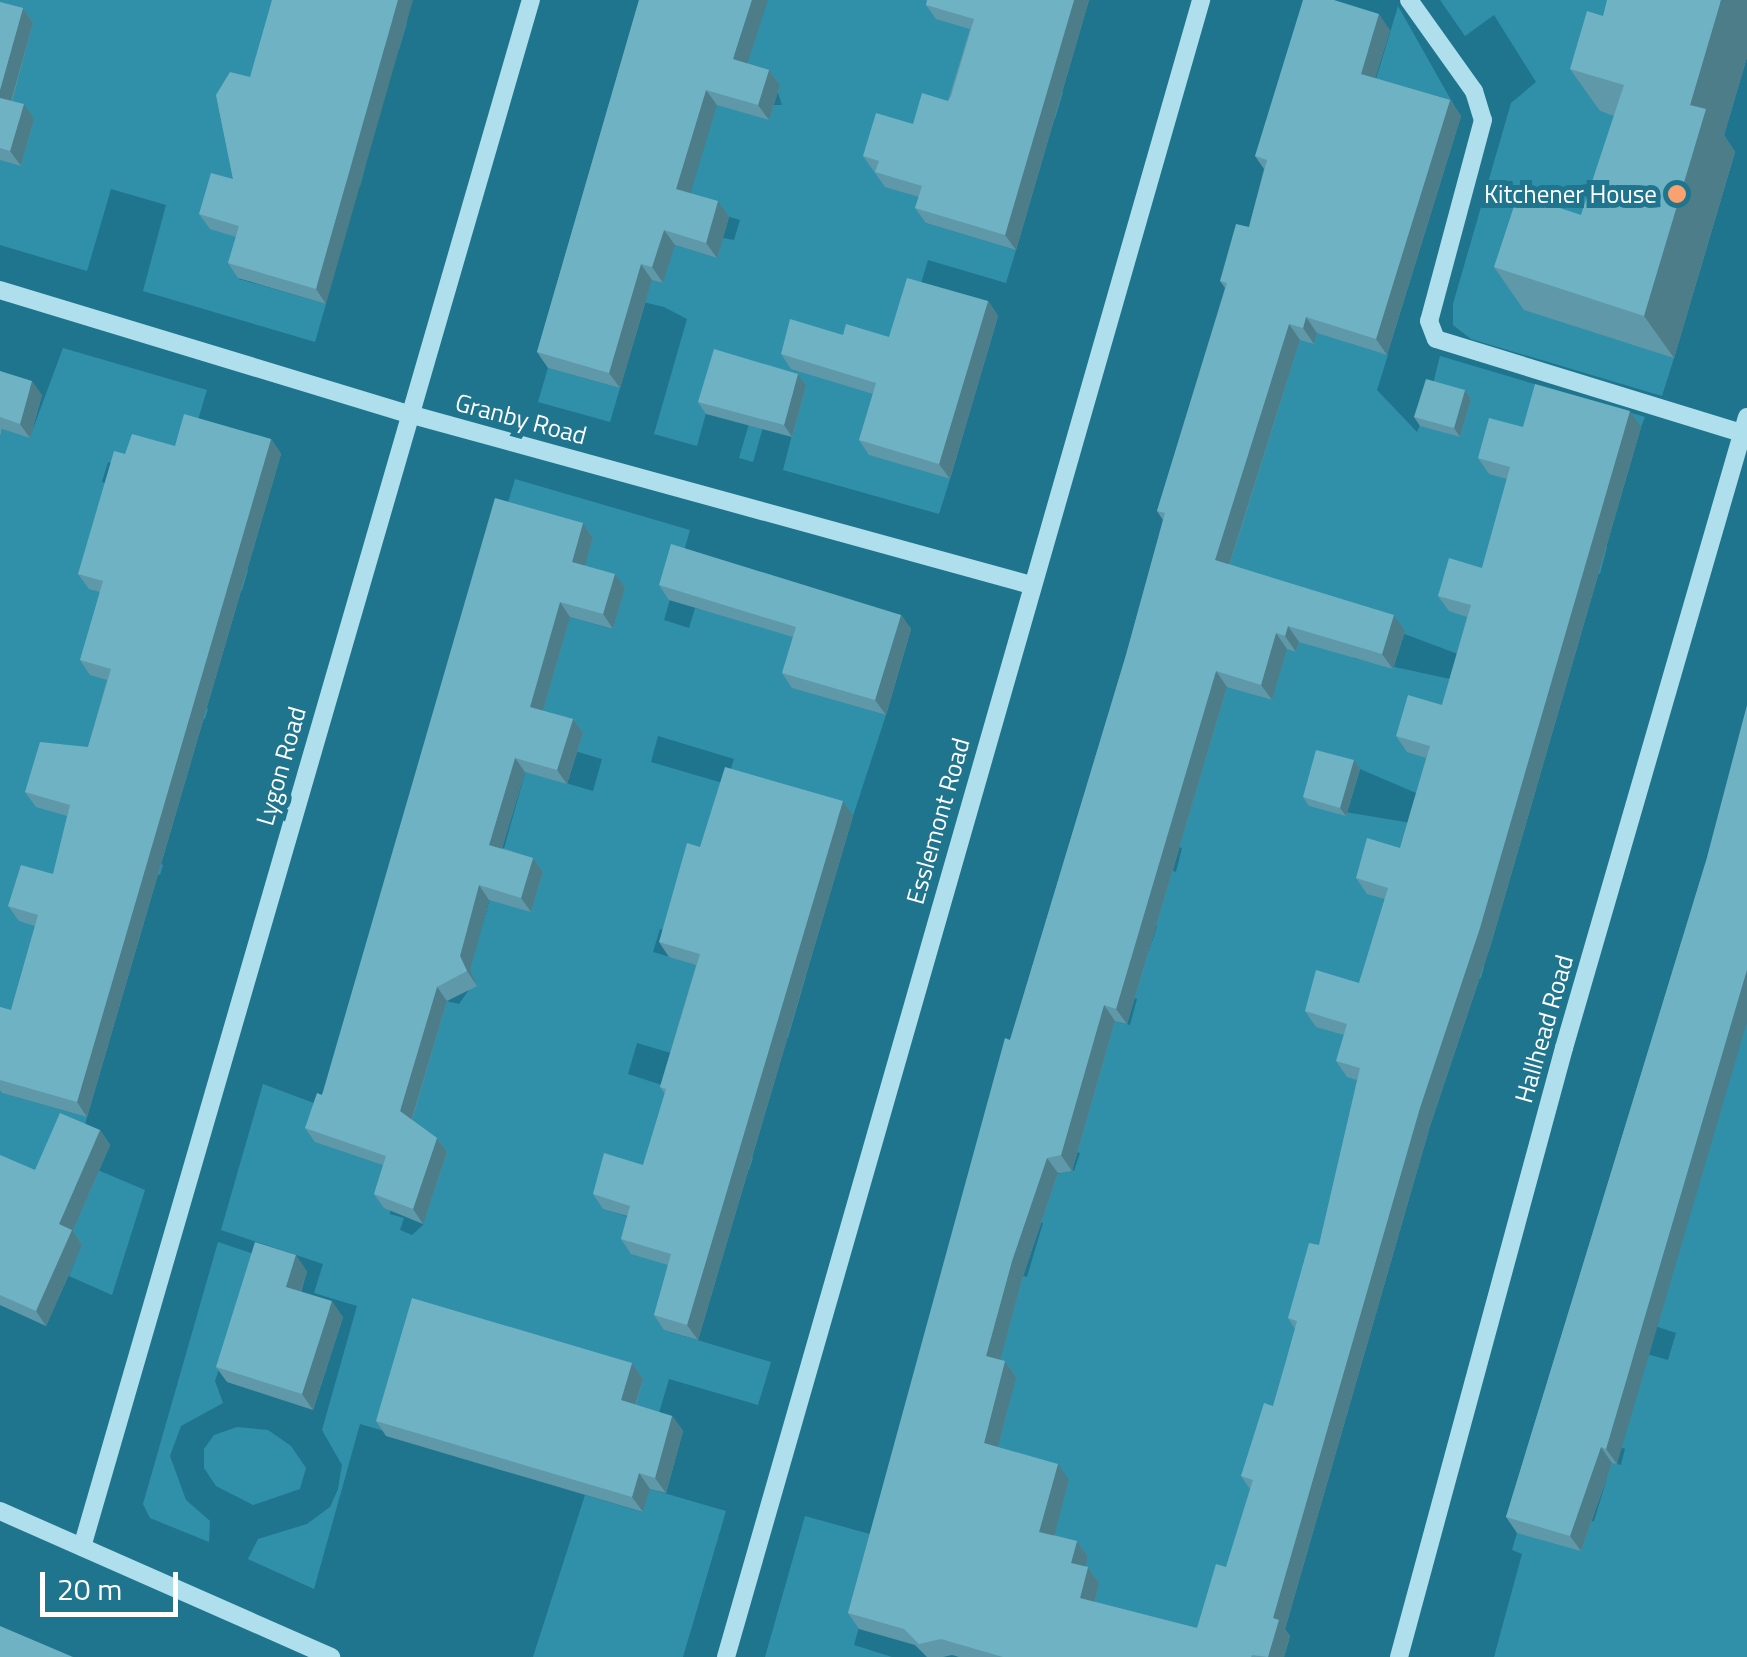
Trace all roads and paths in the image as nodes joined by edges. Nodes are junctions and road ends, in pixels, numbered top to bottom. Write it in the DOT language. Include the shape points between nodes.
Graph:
graph roads {
  1 [pos="532,0"];
  2 [pos="1201,0"];
  3 [pos="1409,0"];
  4 [pos="0,290"];
  5 [pos="409,414"];
  6 [pos="1745,425"];
  7 [pos="1031,586"];
  8 [pos="0,1511"];
  9 [pos="82,1547"];
  10 [pos="331,1657"];
  11 [pos="726,1657"];
  12 [pos="1399,1657"];
  1 -- 5 [label="street, Lygon Road"];
  2 -- 7 [label="street, Esslemont Road"];
  3 -- 6 [label="street" via="1474,91 1482,120 1428,321 1436,339"];
  4 -- 5 [label="street, Granby Road"];
  5 -- 7 [label="street, Granby Road"];
  5 -- 9 [label="street, Lygon Road"];
  6 -- 12 [label="street, Hallhead Road" via="1564,1048"];
  7 -- 11 [label="street, Esslemont Road"];
  8 -- 9 [label="street"];
  9 -- 10 [label="street"];
}
